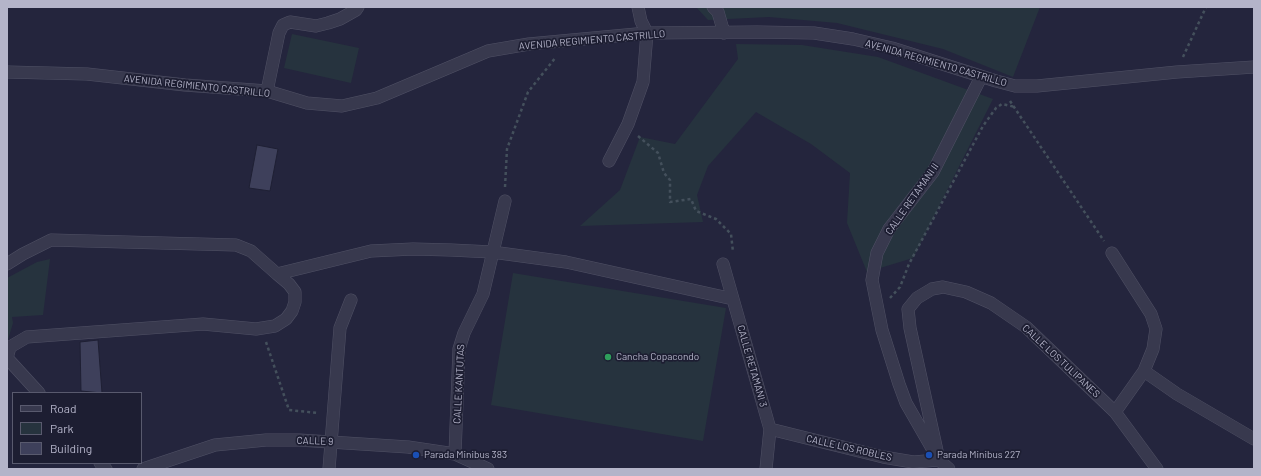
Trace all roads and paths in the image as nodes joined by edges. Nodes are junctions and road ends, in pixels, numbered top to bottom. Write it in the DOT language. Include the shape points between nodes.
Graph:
graph roads {
  1 [pos="358,7"];
  2 [pos="638,7"];
  3 [pos="713,7"];
  4 [pos="1206,7"];
  5 [pos="647,33"];
  6 [pos="724,33"];
  7 [pos="568,42"];
  8 [pos="1254,67"];
  9 [pos="7,72"];
  10 [pos="1177,72"];
  11 [pos="981,77"];
  12 [pos="996,81"];
  13 [pos="267,91"];
  14 [pos="1015,107"];
  15 [pos="628,124"];
  16 [pos="609,161"];
  17 [pos="505,201"];
  18 [pos="492,252"];
  19 [pos="1112,253"];
  20 [pos="7,264"];
  21 [pos="723,264"];
  22 [pos="278,274"];
  23 [pos="733,299"];
  24 [pos="351,300"];
  25 [pos="878,309"];
  26 [pos="256,329"];
  27 [pos="1144,372"];
  28 [pos="37,392"];
  29 [pos="1115,412"];
  30 [pos="321,419"];
  31 [pos="770,429"];
  32 [pos="1254,439"];
  33 [pos="330,441"];
  34 [pos="455,454"];
  35 [pos="939,460"];
  36 [pos="142,469"];
  37 [pos="329,469"];
  38 [pos="488,469"];
  39 [pos="766,469"];
  40 [pos="949,469"];
  41 [pos="1157,469"];
  1 -- 13 [label="street" via="340,19 316,26 290,22 283,25 279,33"];
  2 -- 5 [label="street"];
  3 -- 6 [label="street" via="718,12"];
  4 -- 10 [label="path"];
  5 -- 6 [label="street, AVENIDA REGIMIENTO CASTRILLO"];
  5 -- 7 [label="street, AVENIDA REGIMIENTO CASTRILLO"];
  5 -- 15 [label="street" via="643,82"];
  6 -- 11 [label="street, AVENIDA REGIMIENTO CASTRILLO" via="814,33 853,39 892,48"];
  7 -- 13 [label="street, AVENIDA REGIMIENTO CASTRILLO" via="529,44 488,51 377,98 342,106 307,103"];
  7 -- 17 [label="path" via="528,92 507,149"];
  8 -- 10 [label="street, AVENIDA REGIMIENTO CASTRILLO"];
  9 -- 13 [label="street, AVENIDA REGIMIENTO CASTRILLO" via="87,74"];
  10 -- 12 [label="street, AVENIDA REGIMIENTO CASTRILLO" via="1037,86 1015,86"];
  11 -- 12 [label="street, AVENIDA REGIMIENTO CASTRILLO"];
  11 -- 25 [label="street, CALLE RETAMANI II" via="933,172 889,230 877,253 872,280"];
  12 -- 14 [label="path"];
  14 -- 19 [label="path"];
  14 -- 25 [label="path" via="1002,104 983,126 900,287"];
  15 -- 16 [label="street"];
  15 -- 21 [label="path" via="658,153 664,173 670,180 670,202 691,199 696,212 716,219 731,234 733,253"];
  17 -- 18 [label="street, CALLE KANTUTAS"];
  18 -- 22 [label="street" via="413,249 371,252"];
  18 -- 23 [label="street" via="566,262"];
  18 -- 34 [label="street, CALLE KANTUTAS" via="482,294 459,349"];
  19 -- 27 [label="street" via="1151,314 1156,329 1153,349"];
  20 -- 22 [label="street" via="51,240 220,243 236,244 251,251"];
  21 -- 23 [label="street, CALLE RETAMANI 3"];
  22 -- 26 [label="street" via="295,292 292,311 275,326"];
  23 -- 31 [label="street, CALLE RETAMANI 3"];
  24 -- 33 [label="street" via="340,328"];
  25 -- 35 [label="street, CALLE RETAMANI II" via="906,403"];
  26 -- 28 [label="street" via="204,324 27,337 10,346 7,358"];
  26 -- 30 [label="path" via="266,341 289,410 318,413"];
  27 -- 29 [label="street"];
  27 -- 32 [label="street"];
  29 -- 35 [label="street, CALLE LOS TULIPANES" via="1026,327 991,303 966,292 943,287 932,288 917,298 908,309"];
  29 -- 41 [label="street, CALLE LOS TULIPANES"];
  31 -- 35 [label="street, CALLE LOS ROBLES" via="883,457 913,462"];
  31 -- 39 [label="street, CALLE RETAMANI 3"];
  33 -- 34 [label="street, CALLE 9" via="408,447"];
  33 -- 36 [label="street, CALLE 9" via="266,440 215,445"];
  33 -- 37 [label="street"];
  34 -- 38 [label="street, CALLE 9"];
  35 -- 40 [label="street"];
}
